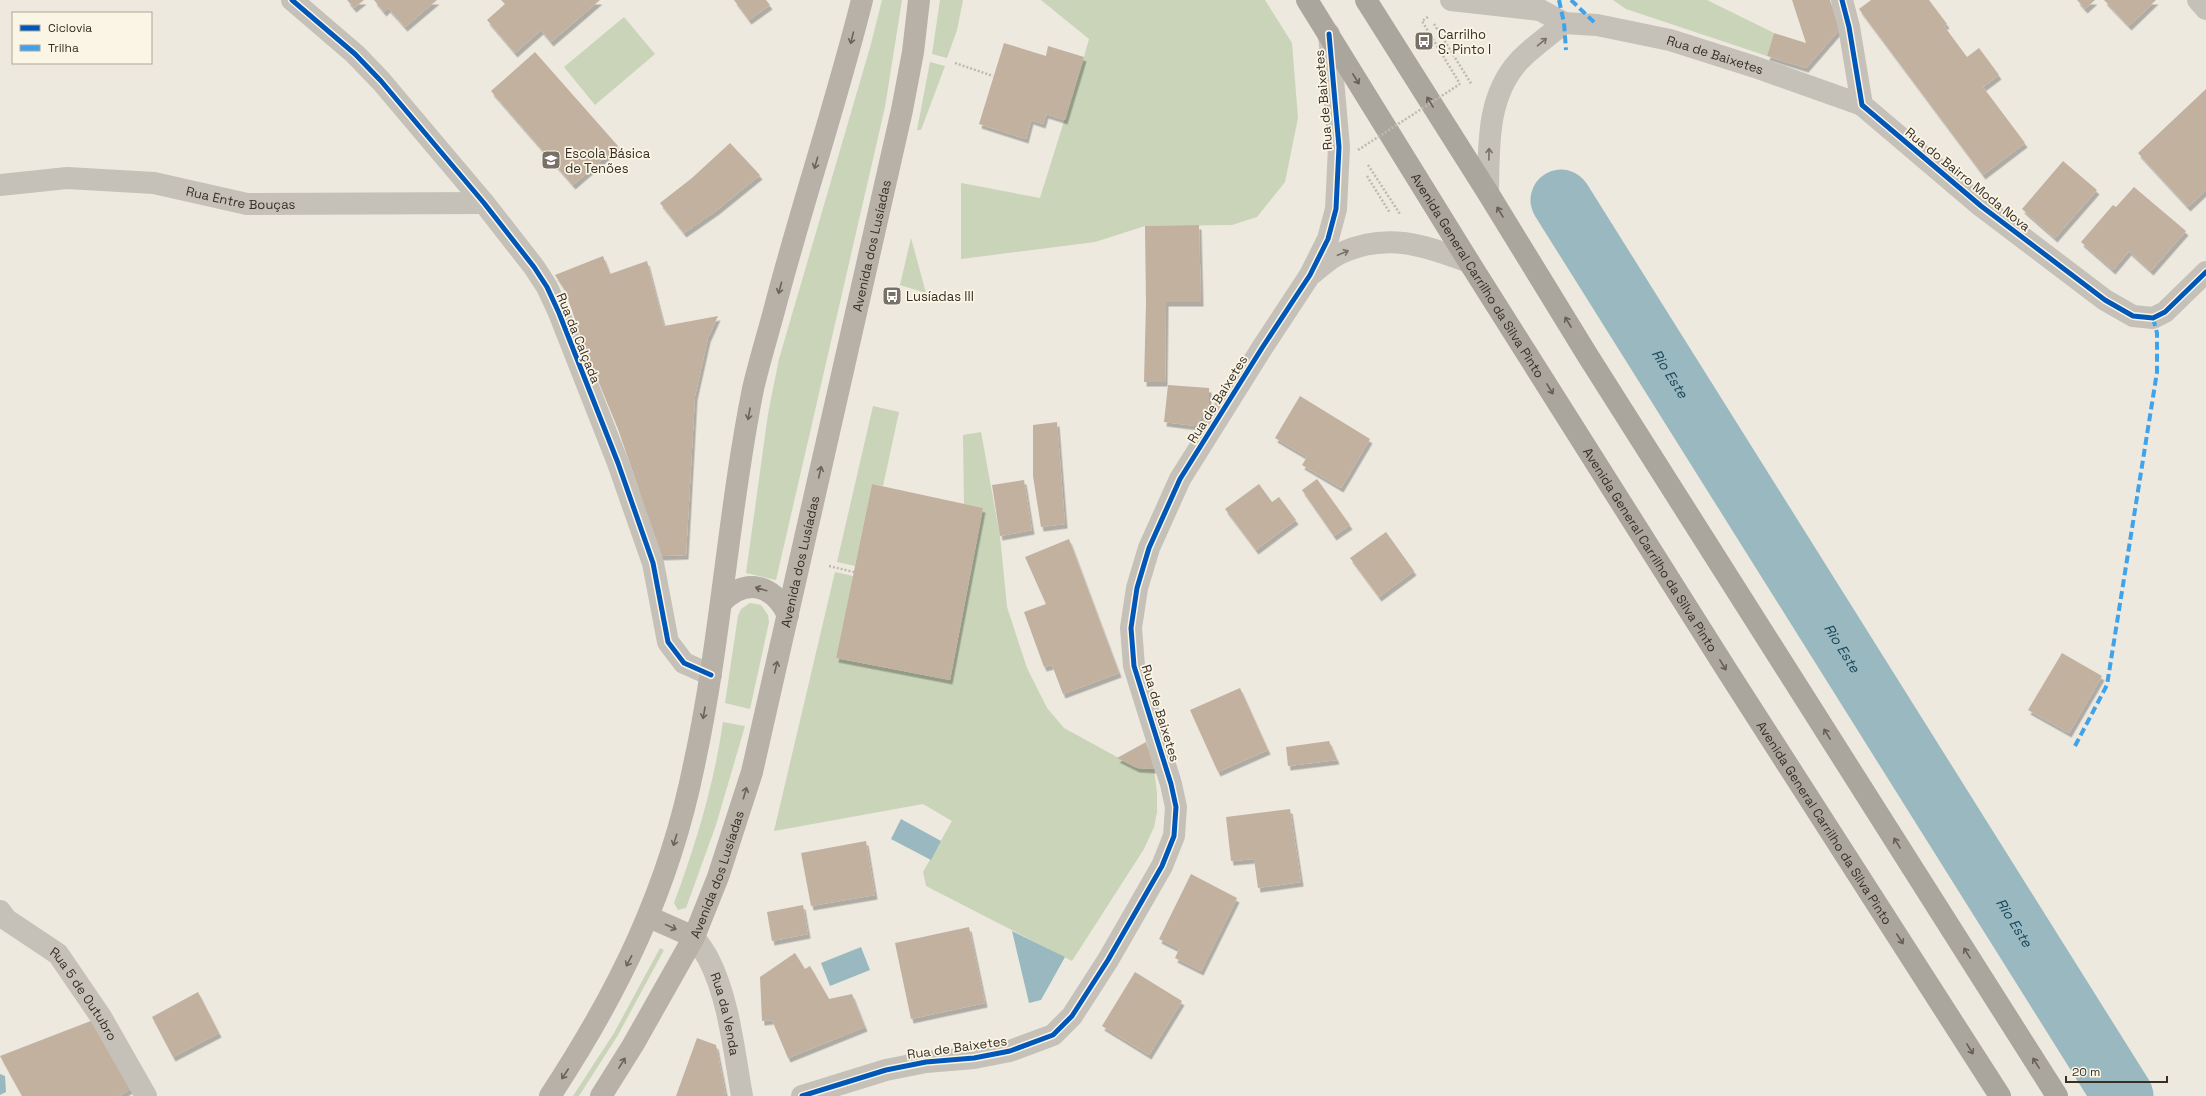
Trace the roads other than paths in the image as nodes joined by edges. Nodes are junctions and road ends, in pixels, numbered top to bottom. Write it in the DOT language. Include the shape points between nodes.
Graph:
graph roads {
  1 [pos="292,0"];
  2 [pos="862,0"];
  3 [pos="919,0"];
  4 [pos="1307,0"];
  5 [pos="1366,0"];
  6 [pos="1451,0"];
  7 [pos="1842,0"];
  8 [pos="2198,0"];
  9 [pos="2206,9"];
  10 [pos="1564,23"];
  11 [pos="1329,34"];
  12 [pos="1862,105"];
  13 [pos="0,185"];
  14 [pos="1488,193"];
  15 [pos="484,203"];
  16 [pos="1469,262"];
  17 [pos="2206,272"];
  18 [pos="1310,275"];
  19 [pos="722,602"];
  20 [pos="788,615"];
  21 [pos="711,674"];
  22 [pos="0,911"];
  23 [pos="649,917"];
  24 [pos="694,937"];
  25 [pos="146,1096"];
  26 [pos="550,1096"];
  27 [pos="601,1096"];
  28 [pos="742,1096"];
  29 [pos="802,1096"];
  30 [pos="2000,1096"];
  31 [pos="2057,1096"];
  1 -- 15 [label="street, Rua da Calçada" via="355,54 381,81"];
  2 -- 19 [label="main road, one-way" via="849,53 788,256 754,387 740,467"];
  20 -- 3 [label="main road, Avenida dos Lusíadas, one-way" via="902,110 913,52"];
  4 -- 11 [label="main road, Avenida General Carrilho da Silva Pinto"];
  14 -- 5 [label="main road, one-way"];
  6 -- 10 [label="street, Rua de Baixetes" via="1540,10"];
  7 -- 12 [label="street"];
  8 -- 9 [label="street"];
  10 -- 12 [label="street, Rua de Baixetes" via="1597,25 1670,40"];
  14 -- 10 [label="street, one-way" via="1489,146 1495,102 1519,61"];
  11 -- 16 [label="main road, Avenida General Carrilho da Silva Pinto, one-way"];
  11 -- 18 [label="street, Rua de Baixetes" via="1339,140 1339,175 1336,209 1328,239"];
  12 -- 17 [label="street, Rua do Bairro Moda Nova" via="1981,206 2105,300 2133,316 2153,318 2165,312"];
  13 -- 15 [label="street, Rua Entre Bouças" via="67,178 154,184 247,204"];
  31 -- 14 [label="main road, one-way" via="1588,356"];
  15 -- 21 [label="street, Rua da Calçada" via="534,267 559,313 618,463 653,563 668,642 684,662"];
  18 -- 16 [label="street, Rua de Baixetes, one-way" via="1340,253 1390,241 1427,246"];
  16 -- 30 [label="main road, Avenida General Carrilho da Silva Pinto, one-way"];
  18 -- 29 [label="street, Rua de Baixetes" via="1180,479 1149,548 1136,588 1131,628 1134,666 1171,784 1176,807 1174,836 1162,866 1108,960 1072,1016 1053,1035 1030,1046 974,1058 926,1062 886,1070"];
  20 -- 19 [label="main road, one-way" via="776,596 758,587 738,590"];
  19 -- 21 [label="main road"];
  24 -- 20 [label="main road, Avenida dos Lusíadas, one-way" via="718,877 743,801"];
  21 -- 23 [label="main road, one-way" via="694,767 681,820"];
  22 -- 25 [label="street, Rua 5 de Outubro" via="8,920 58,954 101,1017"];
  23 -- 24 [label="main road, one-way"];
  23 -- 26 [label="main road, one-way" via="606,1005"];
  27 -- 24 [label="main road, Avenida dos Lusíadas, one-way"];
  24 -- 28 [label="street, Rua da Venda" via="708,958 719,986 731,1033"];
}
